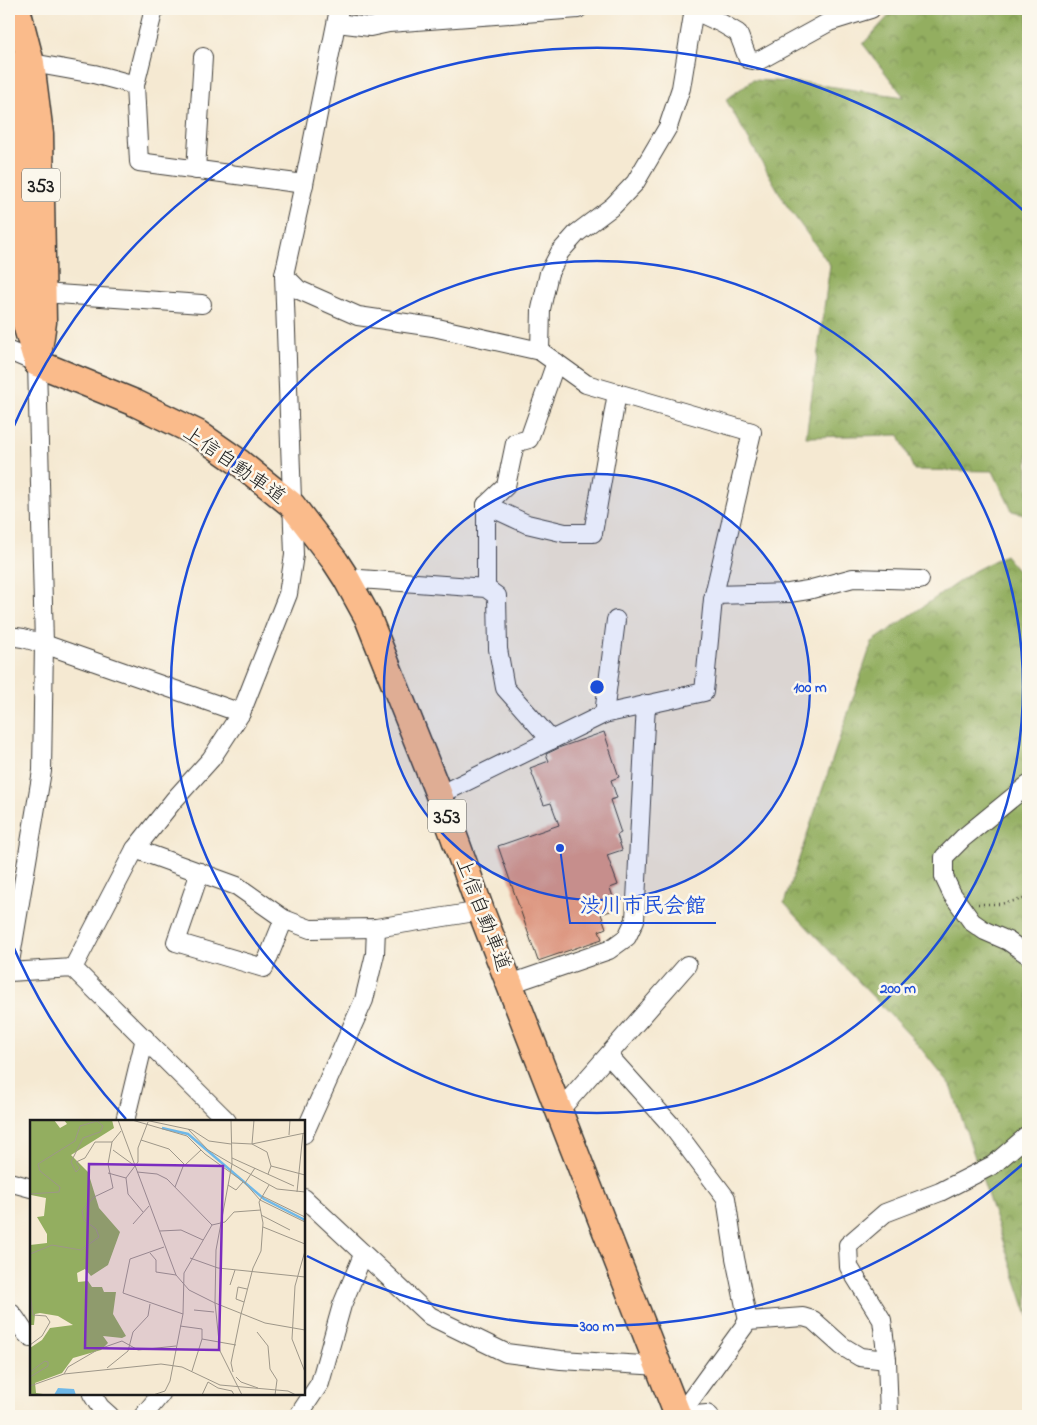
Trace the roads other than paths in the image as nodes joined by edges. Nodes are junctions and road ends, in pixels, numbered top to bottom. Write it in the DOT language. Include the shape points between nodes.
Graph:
graph roads {
  1 [pos="17,9"];
  2 [pos="154,9"];
  3 [pos="578,9"];
  4 [pos="693,9"];
  5 [pos="871,9"];
  6 [pos="338,16"];
  7 [pos="203,57"];
  8 [pos="16,62"];
  9 [pos="135,85"];
  10 [pos="196,170"];
  11 [pos="304,184"];
  12 [pos="284,275"];
  13 [pos="43,293"];
  14 [pos="202,304"];
  15 [pos="9,351"];
  16 [pos="540,351"];
  17 [pos="556,362"];
  18 [pos="37,363"];
  19 [pos="617,393"];
  20 [pos="292,504"];
  21 [pos="486,505"];
  22 [pos="346,578"];
  23 [pos="920,580"];
  24 [pos="486,588"];
  25 [pos="714,595"];
  26 [pos="616,620"];
  27 [pos="9,636"];
  28 [pos="44,644"];
  29 [pos="646,704"];
  30 [pos="241,712"];
  31 [pos="604,714"];
  32 [pos="551,740"];
  33 [pos="1028,785"];
  34 [pos="439,795"];
  35 [pos="135,849"];
  36 [pos="200,872"];
  37 [pos="481,911"];
  38 [pos="284,919"];
  39 [pos="376,928"];
  40 [pos="1028,954"];
  41 [pos="687,965"];
  42 [pos="9,968"];
  43 [pos="73,968"];
  44 [pos="9,972"];
  45 [pos="510,984"];
  46 [pos="145,1038"];
  47 [pos="609,1056"];
  48 [pos="559,1111"];
  49 [pos="125,1120"];
  50 [pos="226,1120"];
  51 [pos="305,1132"];
  52 [pos="1028,1135"];
  53 [pos="9,1182"];
  54 [pos="30,1188"];
  55 [pos="305,1199"];
  56 [pos="363,1255"];
  57 [pos="9,1311"];
  58 [pos="748,1321"];
  59 [pos="30,1337"];
  60 [pos="887,1360"];
  61 [pos="660,1366"];
  62 [pos="93,1395"];
  63 [pos="160,1395"];
  64 [pos="110,1416"];
  65 [pos="143,1416"];
  66 [pos="298,1416"];
  67 [pos="678,1416"];
  68 [pos="683,1416"];
  69 [pos="710,1416"];
  70 [pos="890,1416"];
  1 -- 8 [label="highway, 353"];
  2 -- 9 [label="street"];
  3 -- 6 [label="street" via="370,27"];
  4 -- 5 [label="street" via="738,33 748,58 758,61 829,22"];
  4 -- 16 [label="street" via="682,88 668,127 635,182 613,206 577,233 560,252 549,273 541,309"];
  6 -- 11 [label="street"];
  7 -- 10 [label="street"];
  8 -- 9 [label="street" via="94,74"];
  8 -- 13 [label="highway, 353" via="40,134"];
  8 -- 18 [label="highway, 353" via="23,314"];
  9 -- 10 [label="street" via="139,162"];
  10 -- 11 [label="street"];
  11 -- 12 [label="street"];
  12 -- 16 [label="street" via="299,290 358,316 433,327"];
  12 -- 20 [label="street"];
  13 -- 14 [label="street"];
  13 -- 18 [label="highway, 353" via="44,322"];
  15 -- 18 [label="street"];
  16 -- 17 [label="street"];
  17 -- 19 [label="street" via="586,384"];
  17 -- 21 [label="street" via="529,439 515,444 506,486"];
  18 -- 20 [label="highway, 上信自動車道 / 353" via="135,403 196,433"];
  18 -- 28 [label="street"];
  19 -- 21 [label="street" via="593,533 565,533 527,524"];
  19 -- 25 [label="street" via="752,432"];
  20 -- 22 [label="highway, 上信自動車道 / 353"];
  20 -- 30 [label="street" via="294,555 288,594"];
  21 -- 24 [label="street"];
  22 -- 24 [label="street"];
  22 -- 34 [label="highway, 上信自動車道 / 353" via="368,618"];
  23 -- 25 [label="street" via="853,578 789,593"];
  24 -- 32 [label="street" via="497,596 498,649 505,688"];
  25 -- 29 [label="street" via="704,692"];
  26 -- 31 [label="street"];
  27 -- 28 [label="street"];
  28 -- 30 [label="street"];
  28 -- 42 [label="street" via="42,771"];
  29 -- 31 [label="street"];
  29 -- 45 [label="street" via="635,920 627,938 609,950"];
  30 -- 35 [label="street" via="211,759"];
  31 -- 32 [label="street"];
  32 -- 34 [label="street"];
  33 -- 40 [label="street" via="944,857 944,877 972,922"];
  34 -- 37 [label="highway, 上信自動車道 / 353"];
  35 -- 36 [label="street"];
  35 -- 43 [label="street"];
  36 -- 38 [label="street" via="237,886"];
  36 -- 38 [label="street" via="176,942 264,968"];
  37 -- 39 [label="street"];
  37 -- 45 [label="highway, 上信自動車道 / 353"];
  38 -- 39 [label="street" via="310,929"];
  39 -- 51 [label="street" via="375,954 364,1000"];
  41 -- 47 [label="street"];
  43 -- 44 [label="street"];
  43 -- 46 [label="street"];
  45 -- 48 [label="highway, 上信自動車道 / 353"];
  46 -- 49 [label="street"];
  46 -- 50 [label="street"];
  47 -- 48 [label="street"];
  47 -- 58 [label="street" via="671,1125 726,1198"];
  48 -- 61 [label="highway, 上信自動車道 / 353"];
  52 -- 60 [label="street" via="993,1165 940,1192 885,1213 848,1245 849,1267 882,1320"];
  53 -- 54 [label="street"];
  55 -- 56 [label="street"];
  56 -- 61 [label="street" via="430,1316 506,1353"];
  56 -- 66 [label="street" via="342,1305 320,1383"];
  57 -- 59 [label="street"];
  58 -- 60 [label="street" via="803,1317 812,1320 842,1346 860,1356"];
  58 -- 67 [label="street"];
  60 -- 70 [label="street"];
  61 -- 67 [label="highway, 上信自動車道 / 353"];
  62 -- 64 [label="street"];
  63 -- 65 [label="street"];
  68 -- 69 [label="street"];
}
